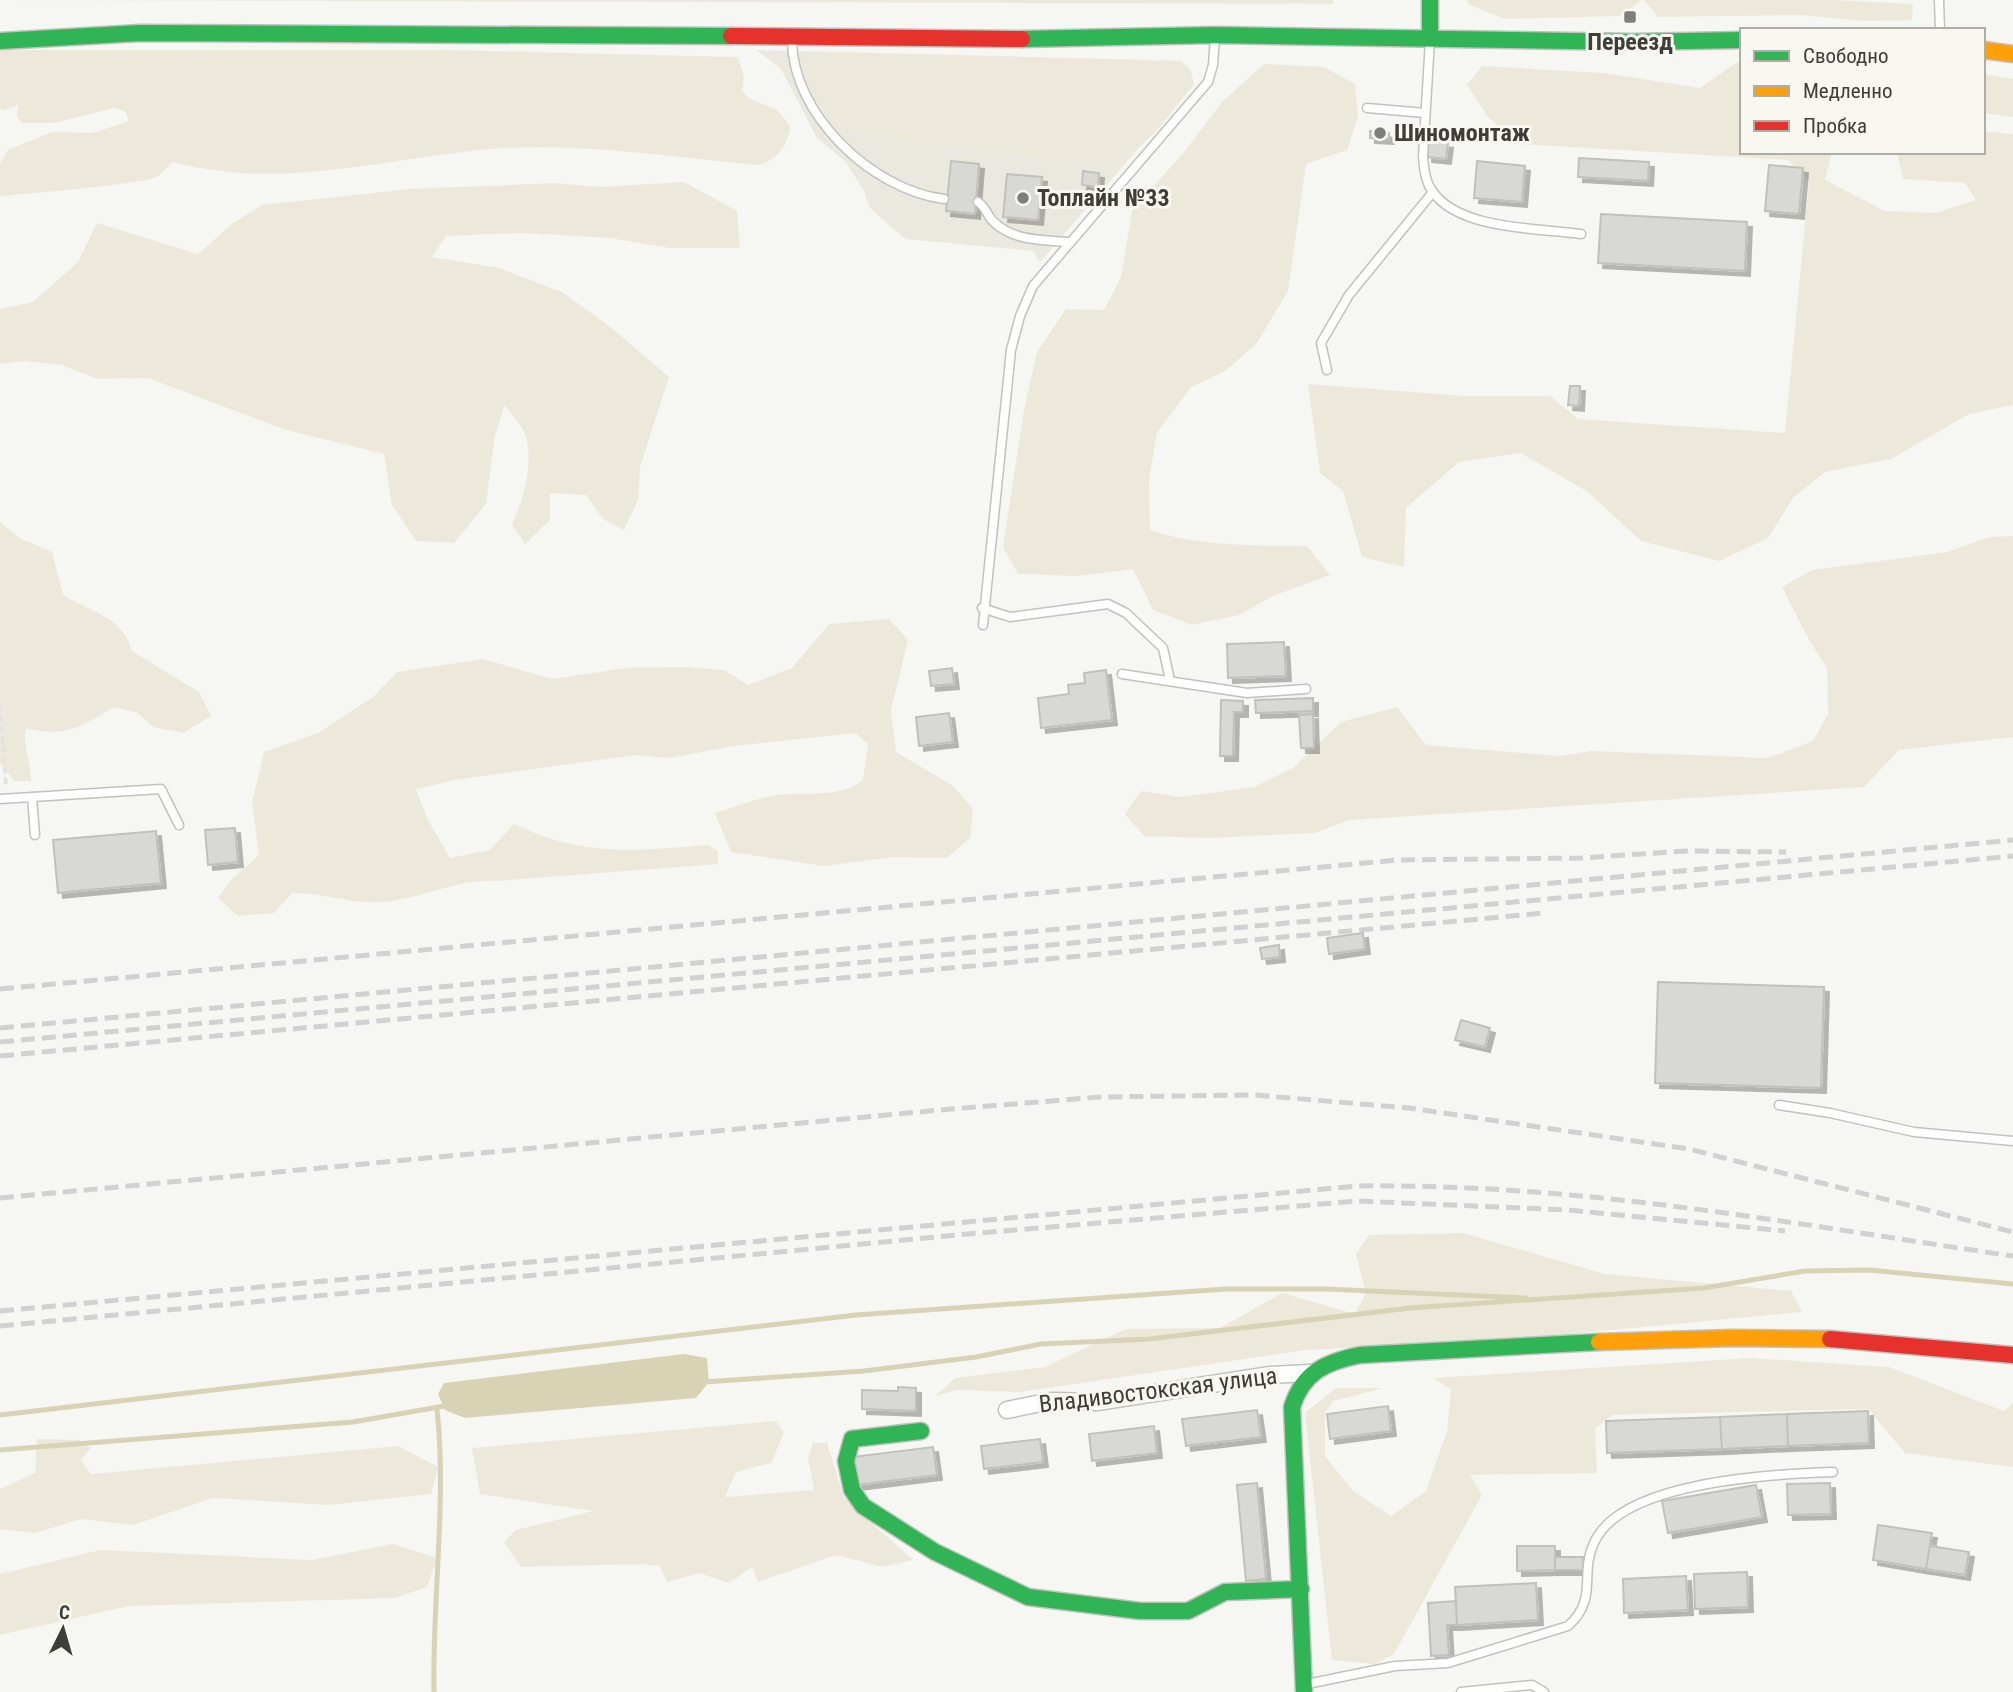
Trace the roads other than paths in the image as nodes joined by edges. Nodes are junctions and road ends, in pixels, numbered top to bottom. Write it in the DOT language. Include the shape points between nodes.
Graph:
graph roads {
  1 [pos="1430,0"];
  2 [pos="1938,0"];
  3 [pos="1940,28"];
  4 [pos="1215,35"];
  5 [pos="792,37"];
  6 [pos="1430,38"];
  7 [pos="1740,40"];
  8 [pos="0,41"];
  9 [pos="1985,50"];
  10 [pos="2013,54"];
  11 [pos="1367,107"];
  12 [pos="1424,113"];
  13 [pos="1433,192"];
  14 [pos="944,199"];
  15 [pos="978,202"];
  16 [pos="1581,234"];
  17 [pos="1068,242"];
  18 [pos="1327,370"];
  19 [pos="982,608"];
  20 [pos="983,625"];
  21 [pos="1122,674"];
  22 [pos="1170,680"];
  23 [pos="1306,689"];
  24 [pos="32,797"];
  25 [pos="4,798"];
  26 [pos="179,825"];
  27 [pos="35,835"];
  28 [pos="1779,1105"];
  29 [pos="2013,1141"];
  30 [pos="2013,1355"];
  31 [pos="1310,1373"];
  32 [pos="1007,1410"];
  33 [pos="921,1431"];
  34 [pos="1833,1472"];
  35 [pos="1301,1589"];
  36 [pos="1304,1688"];
  37 [pos="1461,1692"];
  38 [pos="1544,1692"];
  1 -- 6 [label="street"];
  2 -- 3 [label="lane"];
  4 -- 5 [label="street"];
  4 -- 6 [label="street"];
  4 -- 17 [label="lane" via="1208,82"];
  5 -- 8 [label="street" via="140,33"];
  5 -- 14 [label="lane" via="796,75 824,128 880,173"];
  6 -- 7 [label="street"];
  6 -- 12 [label="lane"];
  9 -- 10 [label="street"];
  11 -- 12 [label="lane"];
  12 -- 13 [label="lane" via="1425,175"];
  13 -- 16 [label="lane" via="1454,211 1485,222"];
  13 -- 18 [label="lane" via="1349,295 1321,343"];
  15 -- 17 [label="lane" via="1010,234"];
  17 -- 19 [label="lane" via="1033,286 1011,350"];
  19 -- 20 [label="lane"];
  19 -- 22 [label="lane" via="1010,617 1108,604 1126,613 1163,648"];
  21 -- 22 [label="lane"];
  22 -- 23 [label="lane" via="1247,692"];
  24 -- 25 [label="lane"];
  24 -- 26 [label="lane" via="161,789"];
  24 -- 27 [label="lane"];
  28 -- 29 [label="lane" via="1914,1132"];
  30 -- 31 [label="street" via="1786,1338 1658,1340 1360,1355 1330,1361"];
  31 -- 32 [label="street, Владивостокская улица" via="1097,1402 1051,1401"];
  31 -- 35 [label="street" via="1297,1387 1292,1406"];
  33 -- 35 [label="street" via="852,1439 846,1461 852,1490 863,1506 935,1552 1028,1597 1140,1611 1188,1611 1225,1592"];
  34 -- 36 [label="lane" via="1762,1475 1684,1488 1634,1507 1595,1539 1587,1601 1568,1626 1448,1663 1395,1666"];
  35 -- 36 [label="street"];
  37 -- 38 [label="lane" via="1532,1685"];
}
